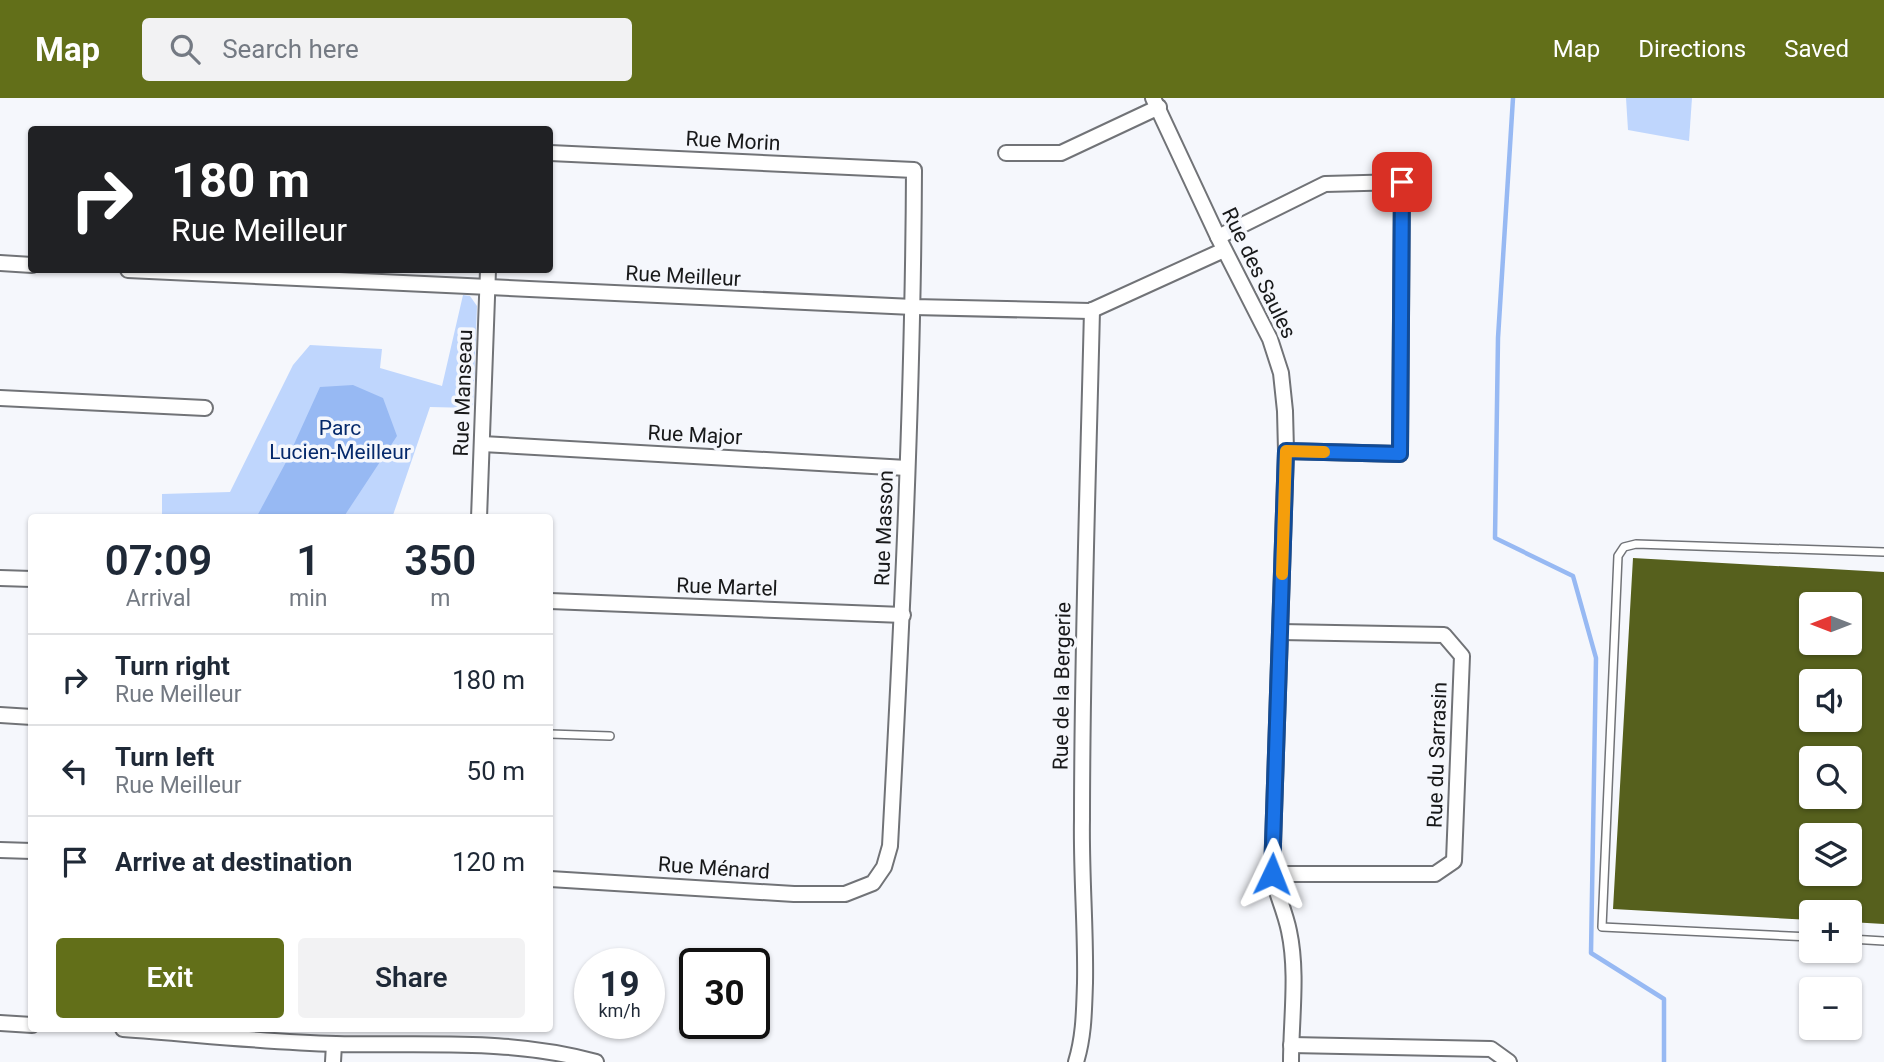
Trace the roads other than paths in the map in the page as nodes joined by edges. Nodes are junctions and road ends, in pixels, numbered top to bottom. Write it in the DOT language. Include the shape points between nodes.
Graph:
graph roads {
  1 [pos="1156,104"];
  2 [pos="553,153"];
  3 [pos="1006,153"];
  4 [pos="914,170"];
  5 [pos="1221,244"];
  6 [pos="0,263"];
  7 [pos="28,265"];
  8 [pos="188,273"];
  9 [pos="488,273"];
  10 [pos="488,288"];
  11 [pos="913,307"];
  12 [pos="1092,310"];
  13 [pos="0,398"];
  14 [pos="205,408"];
  15 [pos="482,444"];
  16 [pos="1286,451"];
  17 [pos="907,468"];
  18 [pos="479,514"];
  19 [pos="1884,552"];
  20 [pos="0,578"];
  21 [pos="28,579"];
  22 [pos="553,601"];
  23 [pos="902,615"];
  24 [pos="1280,632"];
  25 [pos="0,715"];
  26 [pos="28,717"];
  27 [pos="553,734"];
  28 [pos="610,736"];
  29 [pos="0,850"];
  30 [pos="28,851"];
  31 [pos="1272,874"];
  32 [pos="553,879"];
  33 [pos="873,883"];
  34 [pos="1799,936"];
  35 [pos="1862,940"];
  36 [pos="1884,941"];
  37 [pos="0,1023"];
  38 [pos="28,1025"];
  39 [pos="165,1032"];
  40 [pos="334,1044"];
  41 [pos="1291,1045"];
  42 [pos="333,1062"];
  43 [pos="596,1062"];
  44 [pos="1076,1062"];
  45 [pos="1290,1062"];
  46 [pos="1509,1062"];
  1 -- 3 [label="street" via="1061,153"];
  1 -- 5 [label="street, Rue des Saules"];
  2 -- 4 [label="street, Rue Morin"];
  4 -- 11 [label="street, Rue Masson"];
  5 -- 12 [label="street, Rue Meilleur"];
  5 -- 16 [label="street, Rue des Saules" via="1270,339 1280,373"];
  5 -- 16 [label="street, Rue Meilleur" via="1325,184 1402,182 1400,454"];
  6 -- 7 [label="street"];
  8 -- 10 [label="street, Rue Meilleur"];
  9 -- 10 [label="street, Rue Manseau"];
  10 -- 11 [label="street, Rue Meilleur"];
  10 -- 15 [label="street, Rue Manseau"];
  11 -- 12 [label="street, Rue Meilleur"];
  11 -- 17 [label="street, Rue Masson"];
  12 -- 44 [label="street, Rue de la Bergerie" via="1082,666 1085,963 1083,1038"];
  13 -- 14 [label="street"];
  15 -- 17 [label="street, Rue Major"];
  15 -- 18 [label="street, Rue Manseau"];
  16 -- 24 [label="street, Rue des Saules"];
  17 -- 23 [label="street, Rue Masson"];
  19 -- 34 [label="lane" via="1636,544 1624,547 1618,556 1602,927"];
  20 -- 21 [label="street"];
  22 -- 23 [label="street, Rue Martel"];
  23 -- 33 [label="street, Rue Masson" via="890,846"];
  24 -- 31 [label="street, Rue des Saules"];
  24 -- 31 [label="street, Rue du Sarrasin" via="1444,635 1462,656 1454,861 1435,874"];
  25 -- 26 [label="street"];
  27 -- 28 [label="lane"];
  29 -- 30 [label="street"];
  31 -- 41 [label="street, Rue des Saules" via="1289,930 1293,963"];
  32 -- 33 [label="street, Rue Ménard" via="794,894 845,894"];
  35 -- 36 [label="lane"];
  37 -- 38 [label="street"];
  39 -- 40 [label="street"];
  40 -- 42 [label="street"];
  40 -- 43 [label="street" via="472,1045 539,1050"];
  41 -- 45 [label="street, Rue des Saules"];
  41 -- 46 [label="street" via="1490,1049"];
}
